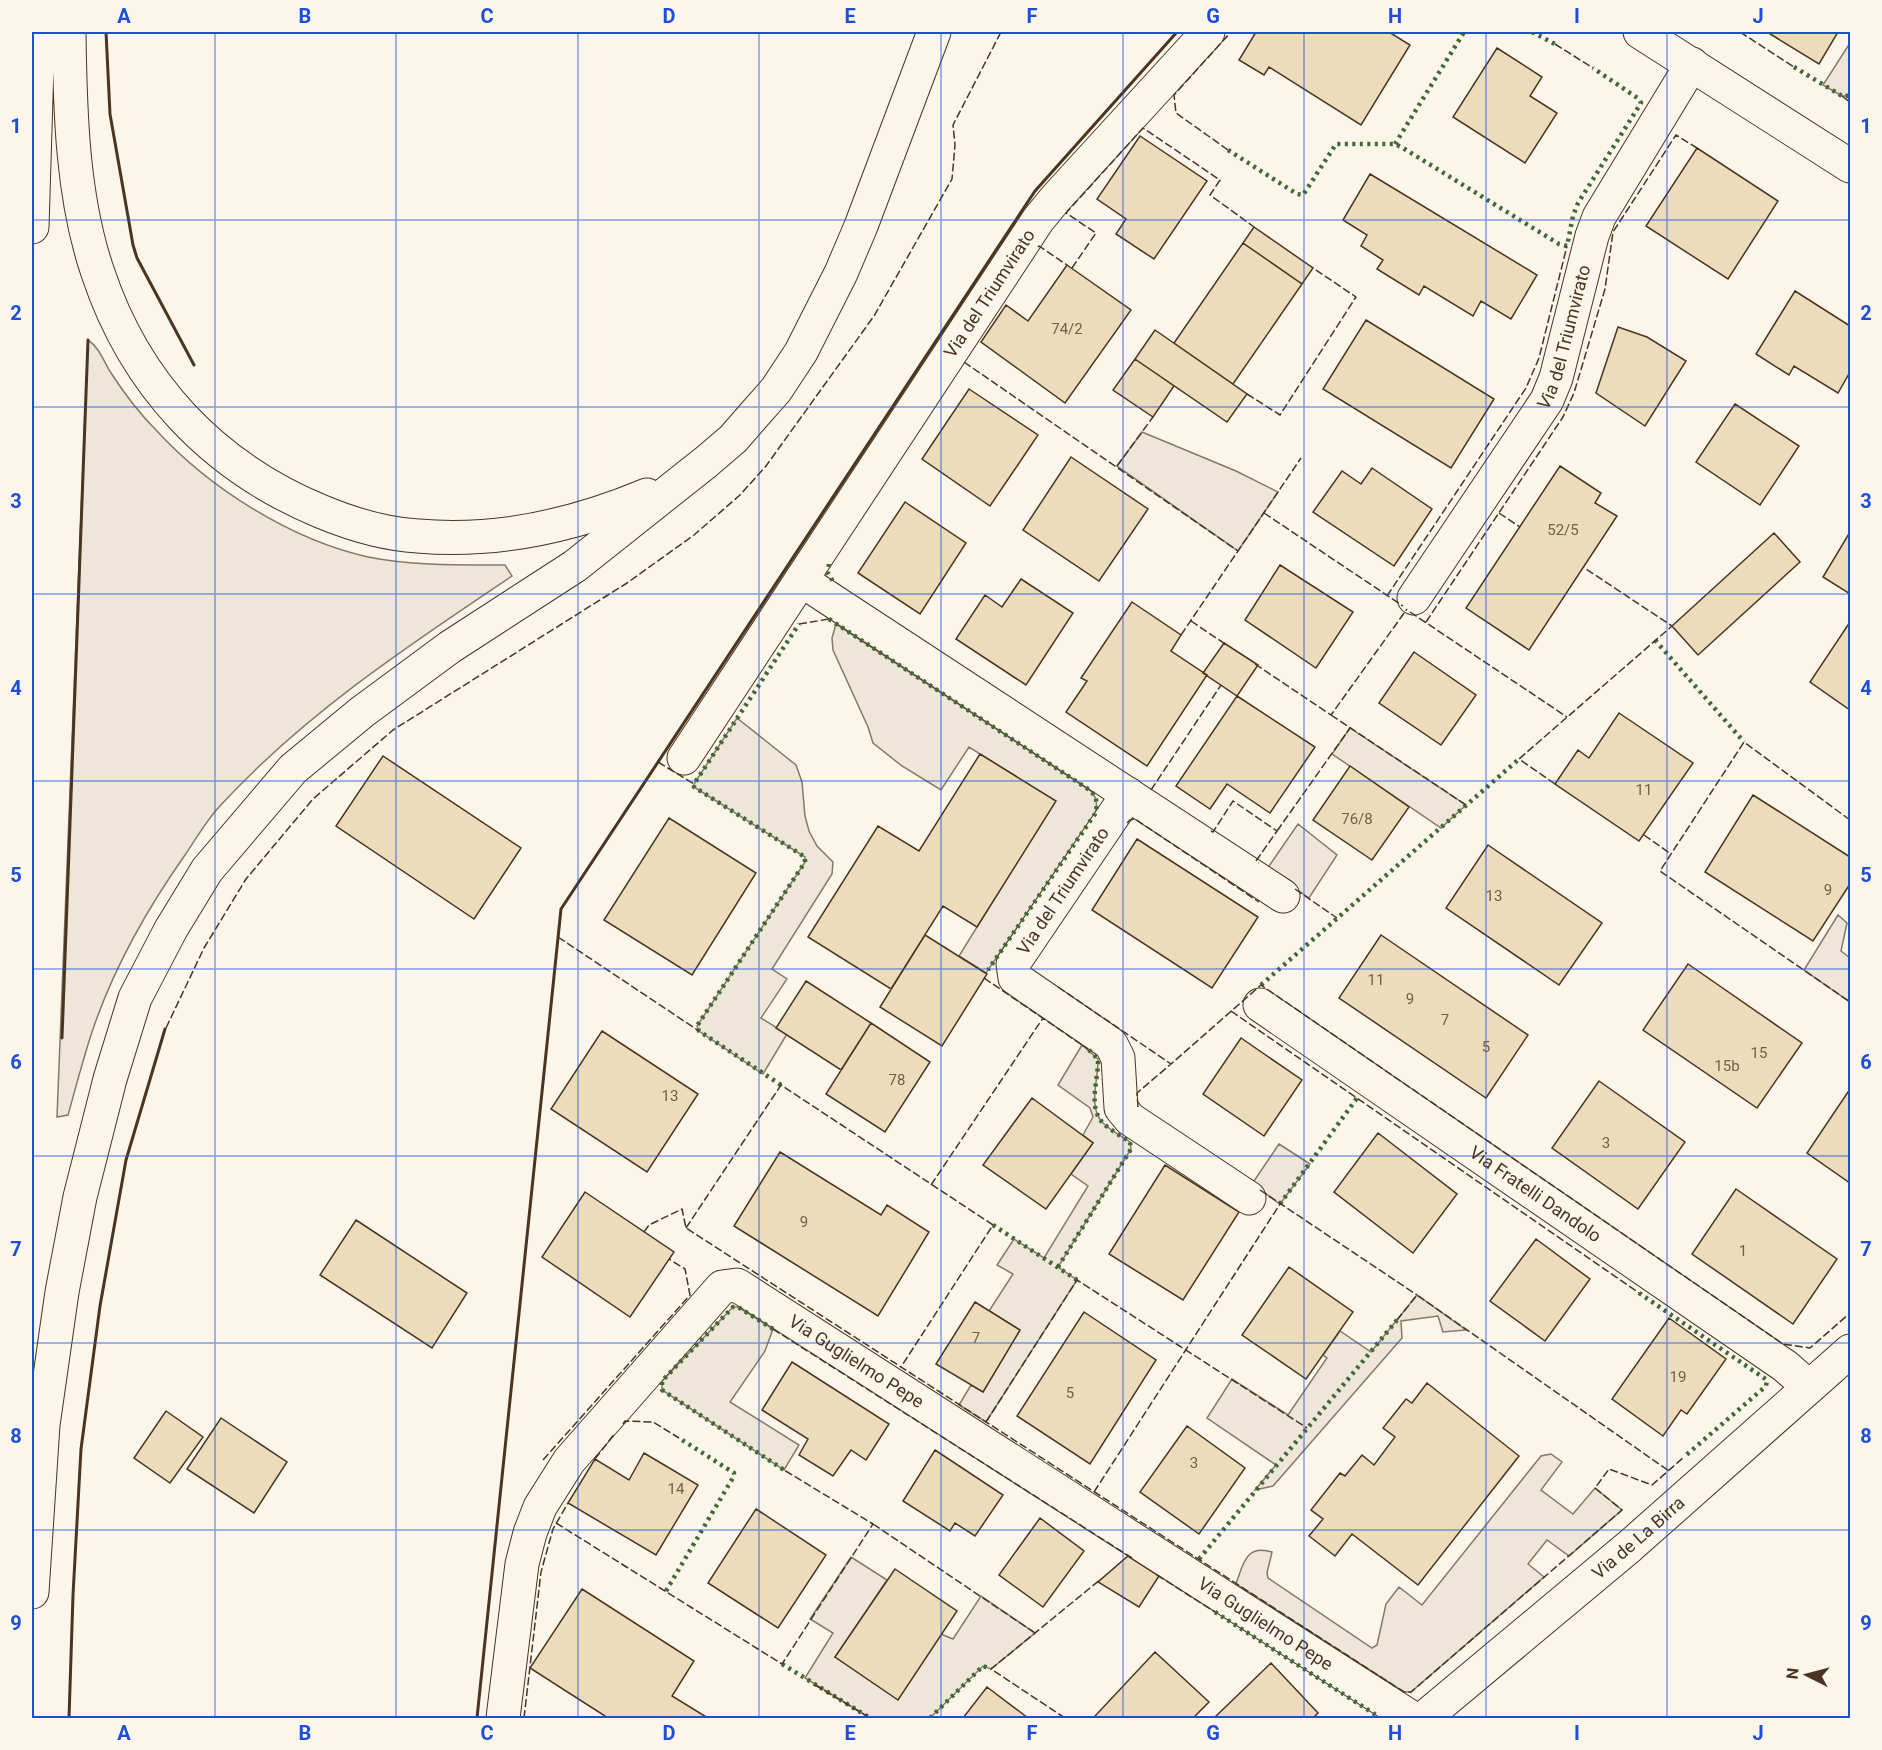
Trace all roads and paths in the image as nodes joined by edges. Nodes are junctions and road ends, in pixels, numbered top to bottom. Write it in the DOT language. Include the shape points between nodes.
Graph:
graph roads {
  1 [pos="38,32"];
  2 [pos="69,32"];
  3 [pos="934,32"];
  4 [pos="1208,32"];
  5 [pos="1640,32"];
  6 [pos="1692,64"];
  7 [pos="1851,166"];
  8 [pos="32,227"];
  9 [pos="706,462"];
  10 [pos="801,580"];
  11 [pos="1414,598"];
  12 [pos="684,758"];
  13 [pos="1128,794"];
  14 [pos="1283,896"];
  15 [pos="1260,1005"];
  16 [pos="1249,1198"];
  17 [pos="1851,1351"];
  18 [pos="1809,1387"];
  19 [pos="32,1592"];
  20 [pos="503,1719"];
  21 [pos="1412,1719"];
  22 [pos="1424,1719"];
  1 -- 8 [label="main road"];
  2 -- 9 [label="main road" via="74,145 84,217 98,272 117,322 138,361 172,407 205,441 252,476 292,500 372,529 463,538 559,526 604,513 650,494"];
  3 -- 9 [label="main road" via="842,273 805,343 776,390 733,439"];
  4 -- 10 [label="main road, Via del Triumvirato" via="1038,220"];
  5 -- 6 [label="main road"];
  6 -- 7 [label="main road"];
  6 -- 11 [label="main road, Via del Triumvirato" via="1599,217 1547,400"];
  9 -- 19 [label="main road" via="575,566 450,647 293,769 207,870 171,929 135,999 80,1197 43,1425"];
  10 -- 12 [label="main road, Via del Triumvirato"];
  10 -- 13 [label="main road"];
  13 -- 14 [label="main road"];
  13 -- 16 [label="main road, Via del Triumvirato" via="1013,964 1015,978 1111,1044 1118,1058 1121,1108 1130,1119"];
  15 -- 18 [label="main road, Via Fratelli Dandolo" via="1785,1366"];
  17 -- 18 [label="main road, Via de La Birra"];
  18 -- 22 [label="main road, Via de La Birra" via="1630,1546"];
  20 -- 21 [label="main road, Via Guglielmo Pepe" via="522,1564 540,1507 569,1461 722,1287 737,1285"];
}
